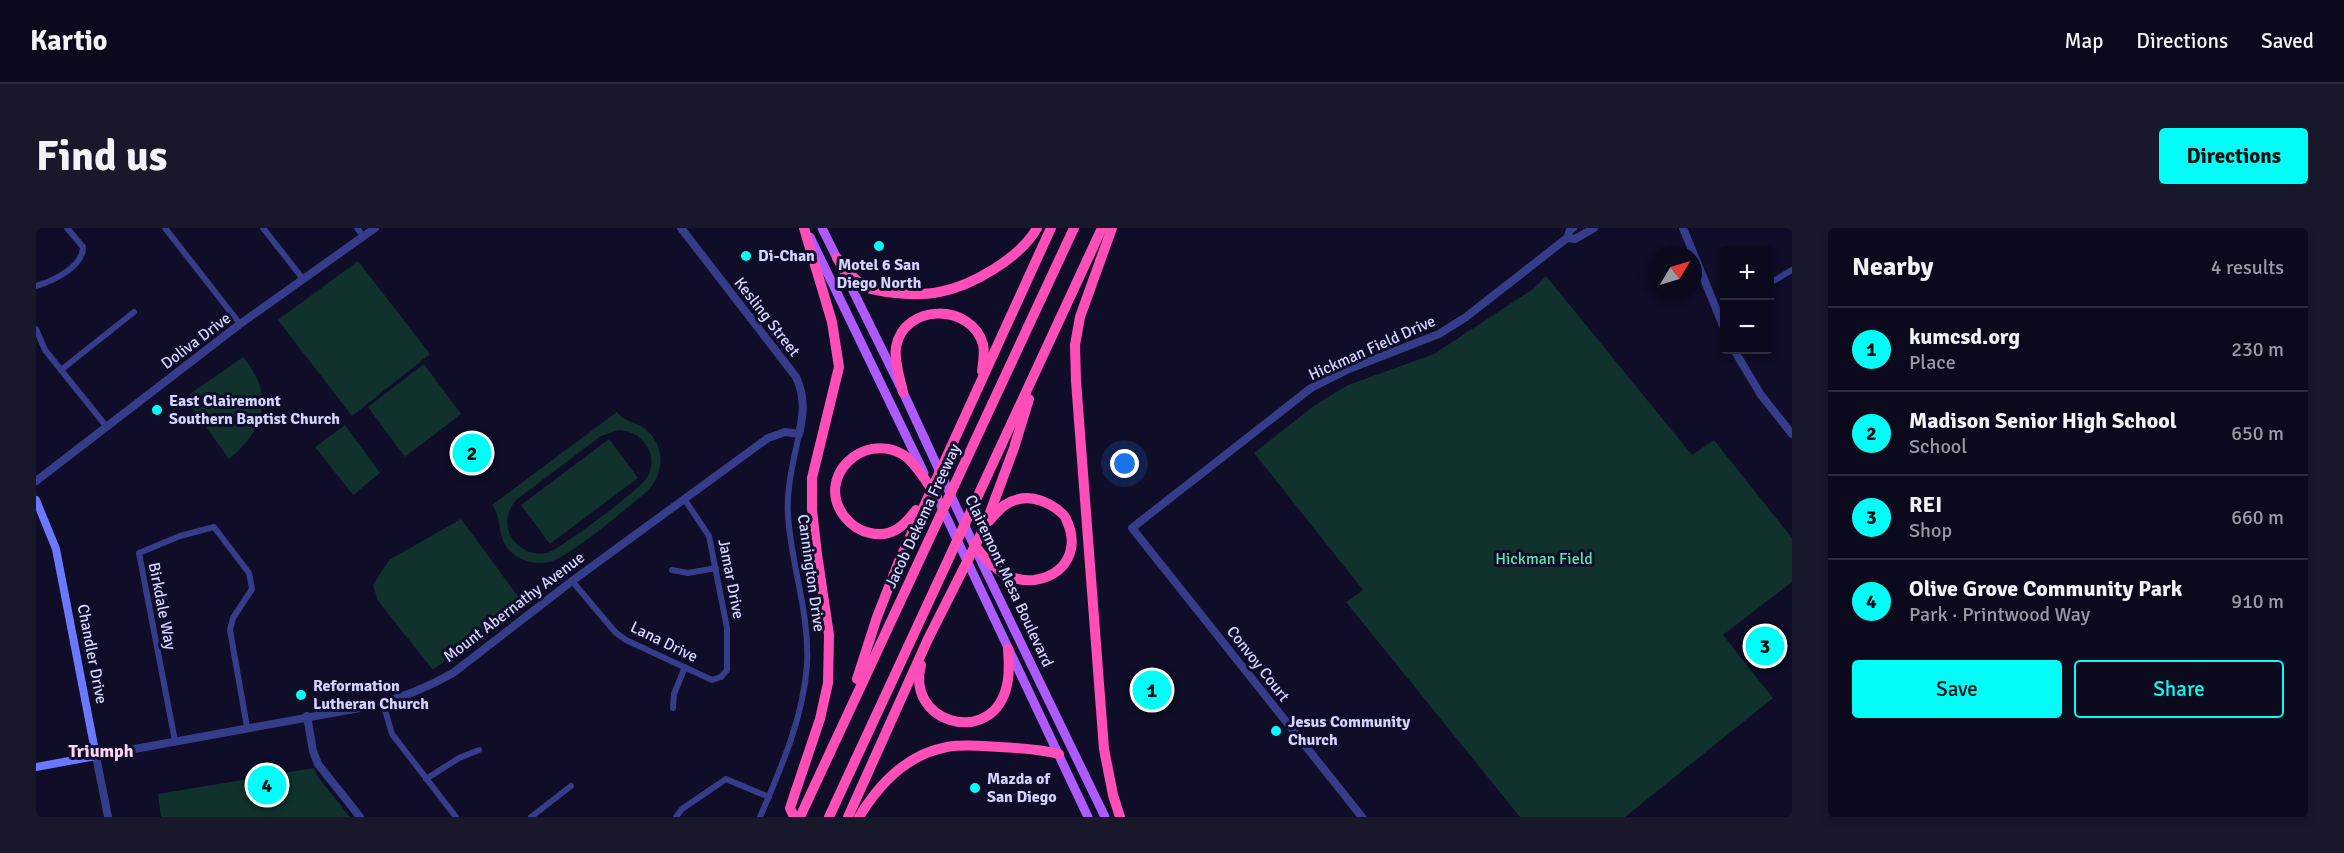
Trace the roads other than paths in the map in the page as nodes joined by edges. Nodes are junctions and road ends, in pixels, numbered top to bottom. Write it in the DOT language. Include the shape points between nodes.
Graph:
graph roads {
  1 [pos="165,228"];
  2 [pos="263,228"];
  3 [pos="357,228"];
  4 [pos="375,228"];
  5 [pos="681,228"];
  6 [pos="805,228"];
  7 [pos="822,228"];
  8 [pos="1037,228"];
  9 [pos="1052,228"];
  10 [pos="1074,228"];
  11 [pos="1102,228"];
  12 [pos="1112,228"];
  13 [pos="1573,228"];
  14 [pos="1594,228"];
  15 [pos="1683,228"];
  16 [pos="68,230"];
  17 [pos="364,237"];
  18 [pos="1567,238"];
  19 [pos="837,258"];
  20 [pos="1792,270"];
  21 [pos="303,279"];
  22 [pos="1774,281"];
  23 [pos="36,286"];
  24 [pos="1720,306"];
  25 [pos="134,312"];
  26 [pos="240,324"];
  27 [pos="36,329"];
  28 [pos="1736,354"];
  29 [pos="1041,360"];
  30 [pos="61,370"];
  31 [pos="903,392"];
  32 [pos="971,405"];
  33 [pos="106,426"];
  34 [pos="799,434"];
  35 [pos="1792,434"];
  36 [pos="920,470"];
  37 [pos="36,481"];
  38 [pos="933,495"];
  39 [pos="36,500"];
  40 [pos="685,500"];
  41 [pos="985,526"];
  42 [pos="1132,528"];
  43 [pos="974,544"];
  44 [pos="985,563"];
  45 [pos="716,568"];
  46 [pos="672,570"];
  47 [pos="572,581"];
  48 [pos="928,639"];
  49 [pos="1008,649"];
  50 [pos="685,667"];
  51 [pos="727,670"];
  52 [pos="383,703"];
  53 [pos="673,708"];
  54 [pos="307,716"];
  55 [pos="843,725"];
  56 [pos="247,728"];
  57 [pos="175,741"];
  58 [pos="479,750"];
  59 [pos="1059,754"];
  60 [pos="96,756"];
  61 [pos="36,768"];
  62 [pos="426,779"];
  63 [pos="571,786"];
  64 [pos="768,797"];
  65 [pos="108,817"];
  66 [pos="360,817"];
  67 [pos="456,817"];
  68 [pos="531,817"];
  69 [pos="676,817"];
  70 [pos="760,817"];
  71 [pos="794,817"];
  72 [pos="800,817"];
  73 [pos="830,817"];
  74 [pos="848,817"];
  75 [pos="859,817"];
  76 [pos="1088,817"];
  77 [pos="1105,817"];
  78 [pos="1120,817"];
  79 [pos="1362,817"];
  1 -- 26 [label="street"];
  2 -- 21 [label="street"];
  3 -- 17 [label="street"];
  4 -- 17 [label="street, Doliva Drive"];
  5 -- 34 [label="street, Kesling Street" via="796,377 803,402"];
  6 -- 36 [label="main road"];
  6 -- 71 [label="highway" via="832,322 839,367 812,478 816,543 829,635 828,683 790,808"];
  7 -- 19 [label="main road, Clairemont Mesa Boulevard"];
  8 -- 19 [label="highway" via="1015,254 990,272 939,292 871,289 856,280"];
  9 -- 32 [label="highway"];
  10 -- 55 [label="highway, Jacob Dekema Freeway"];
  11 -- 29 [label="highway"];
  12 -- 78 [label="highway" via="1080,317 1075,345 1104,749"];
  13 -- 18 [label="street, Hickman Field Drive"];
  14 -- 18 [label="street, Hickman Field Drive" via="1575,239"];
  15 -- 24 [label="street"];
  16 -- 23 [label="street" via="83,247 80,260 52,281"];
  17 -- 21 [label="street, Doliva Drive"];
  18 -- 42 [label="street, Hickman Field Drive" via="1439,334 1311,388"];
  19 -- 31 [label="main road, Clairemont Mesa Boulevard"];
  20 -- 22 [label="street"];
  21 -- 26 [label="street, Doliva Drive"];
  25 -- 30 [label="street"];
  26 -- 33 [label="street, Doliva Drive"];
  27 -- 30 [label="street" via="45,350"];
  28 -- 35 [label="street" via="1761,395"];
  29 -- 41 [label="highway"];
  29 -- 73 [label="highway"];
  30 -- 33 [label="street"];
  31 -- 32 [label="highway" via="895,359 901,335 923,314 944,313 972,325 984,346 982,371"];
  31 -- 43 [label="main road, Clairemont Mesa Boulevard"];
  32 -- 38 [label="highway"];
  33 -- 37 [label="street, Doliva Drive"];
  34 -- 40 [label="street, Mount Abernathy Avenue" via="785,432 768,438"];
  34 -- 64 [label="street, Cannington Drive" via="788,515 806,620 807,663 790,745"];
  36 -- 38 [label="highway"];
  36 -- 38 [label="highway" via="903,454 883,448 869,450 845,464 837,475 835,500 850,524 873,534 891,533 905,525"];
  38 -- 49 [label="main road, Clairemont Mesa Boulevard"];
  38 -- 55 [label="highway" via="877,617"];
  39 -- 60 [label="main road, Chandler Drive" via="56,549"];
  40 -- 45 [label="street, Jamar Drive" via="710,536"];
  40 -- 47 [label="street, Mount Abernathy Avenue"];
  41 -- 44 [label="highway" via="1006,504 1024,498 1043,500 1066,516 1073,542 1065,566 1046,578 1011,578"];
  41 -- 48 [label="highway"];
  42 -- 79 [label="street, Convoy Court"];
  43 -- 44 [label="highway"];
  44 -- 77 [label="main road, Clairemont Mesa Boulevard"];
  45 -- 46 [label="street" via="688,573"];
  45 -- 51 [label="street, Jamar Drive" via="727,628"];
  47 -- 50 [label="street, Lana Drive" via="616,633"];
  47 -- 52 [label="street, Mount Abernathy Avenue" via="453,673"];
  48 -- 49 [label="highway" via="919,674 925,702 939,716 959,722 982,718 1001,702 1008,684"];
  48 -- 74 [label="highway"];
  49 -- 59 [label="main road, Clairemont Mesa Boulevard"];
  50 -- 51 [label="street, Lana Drive" via="712,680"];
  50 -- 53 [label="street"];
  52 -- 54 [label="street, Mount Abernathy Avenue"];
  52 -- 62 [label="street" via="392,734"];
  54 -- 56 [label="street, Mount Abernathy Avenue"];
  54 -- 66 [label="street" via="318,764"];
  55 -- 72 [label="highway, Jacob Dekema Freeway"];
  56 -- 57 [label="street, Mount Abernathy Avenue"];
  56 -- 57 [label="street, Birkdale Way" via="230,630 233,618 252,589 249,573 214,527 180,536 139,554"];
  57 -- 60 [label="street, Mount Abernathy Avenue"];
  58 -- 62 [label="street"];
  59 -- 75 [label="highway" via="1044,750 948,747 926,754 893,774"];
  59 -- 76 [label="main road, Clairemont Mesa Boulevard"];
  60 -- 61 [label="main road, Mount Abernathy Avenue"];
  60 -- 65 [label="street, Chandler Drive"];
  62 -- 67 [label="street"];
  63 -- 68 [label="street"];
  64 -- 69 [label="street" via="726,779"];
  64 -- 70 [label="street, Cannington Drive"];
}
